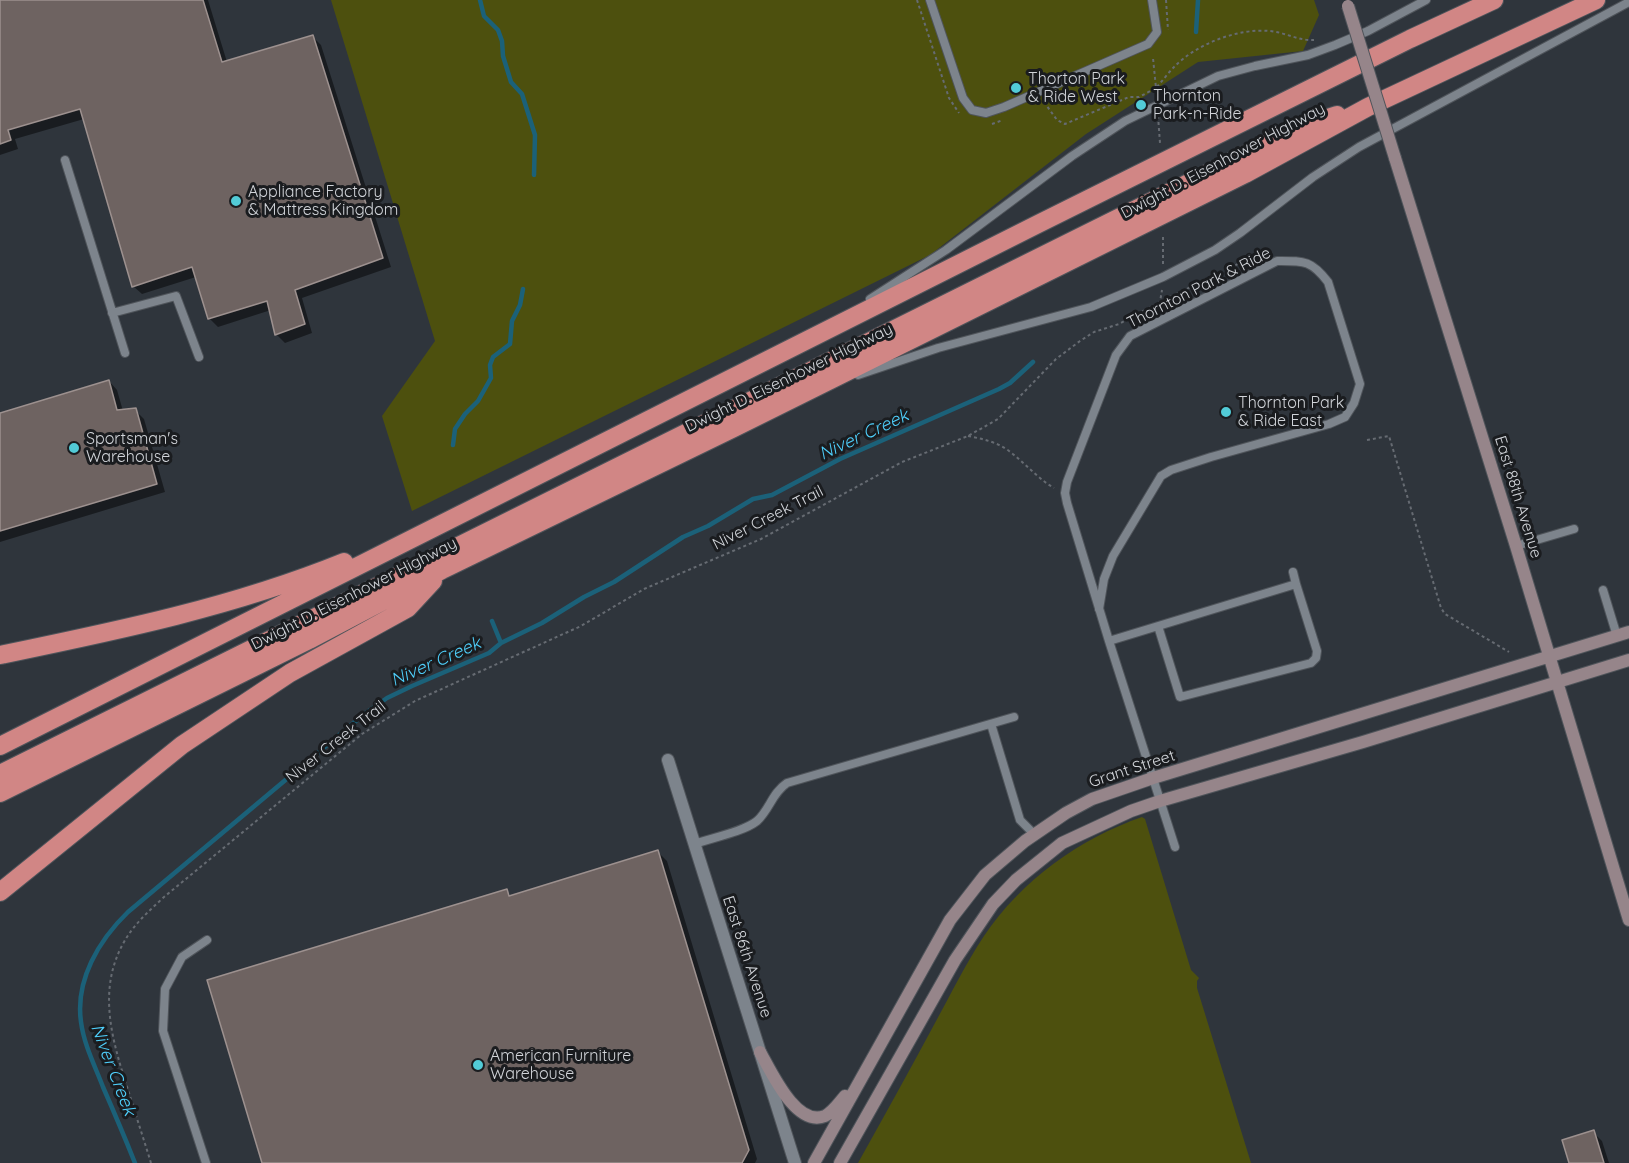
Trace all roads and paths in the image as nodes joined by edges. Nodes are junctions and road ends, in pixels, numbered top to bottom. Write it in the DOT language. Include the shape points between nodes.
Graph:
graph roads {
  1 [pos="930,0"];
  2 [pos="1152,0"];
  3 [pos="1426,0"];
  4 [pos="1494,0"];
  5 [pos="1596,0"];
  6 [pos="1629,2"];
  7 [pos="1347,3"];
  8 [pos="1286,35"];
  9 [pos="1153,57"];
  10 [pos="1176,64"];
  11 [pos="1156,88"];
  12 [pos="1368,107"];
  13 [pos="64,160"];
  14 [pos="1248,259"];
  15 [pos="1160,302"];
  16 [pos="112,313"];
  17 [pos="1119,324"];
  18 [pos="125,353"];
  19 [pos="199,357"];
  20 [pos="769,361"];
  21 [pos="792,399"];
  22 [pos="968,436"];
  23 [pos="1367,440"];
  24 [pos="1065,493"];
  25 [pos="451,519"];
  26 [pos="1574,529"];
  27 [pos="1516,546"];
  28 [pos="442,570"];
  29 [pos="1293,572"];
  30 [pos="1296,584"];
  31 [pos="1603,590"];
  32 [pos="1099,609"];
  33 [pos="1158,626"];
  34 [pos="1623,634"];
  35 [pos="1109,641"];
  36 [pos="1509,652"];
  37 [pos="0,655"];
  38 [pos="1549,657"];
  39 [pos="1629,660"];
  40 [pos="1557,681"];
  41 [pos="1014,717"];
  42 [pos="991,724"];
  43 [pos="0,746"];
  44 [pos="668,760"];
  45 [pos="0,774"];
  46 [pos="1153,778"];
  47 [pos="0,793"];
  48 [pos="1160,801"];
  49 [pos="1034,834"];
  50 [pos="694,844"];
  51 [pos="1175,848"];
  52 [pos="0,892"];
  53 [pos="1629,920"];
  54 [pos="207,940"];
  55 [pos="760,1052"];
  56 [pos="858,1082"];
  57 [pos="151,1163"];
  58 [pos="206,1163"];
  59 [pos="795,1163"];
  60 [pos="814,1163"];
  61 [pos="840,1163"];
  1 -- 2 [label="lane" via="963,98 972,110 986,113 1148,44 1157,32"];
  3 -- 20 [label="lane" via="1335,45 1218,76 1125,121 899,282"];
  4 -- 20 [label="highway, Dwight D. Eisenhower Highway"];
  5 -- 12 [label="highway, Dwight D. Eisenhower Highway"];
  6 -- 21 [label="lane" via="1359,147 1305,182 1240,233 1163,277 1091,308 938,348"];
  7 -- 27 [label="street, East 88th Avenue, bridge"];
  8 -- 10 [label="path" via="1258,31 1231,34"];
  9 -- 11 [label="path"];
  12 -- 21 [label="highway, Dwight D. Eisenhower Highway" via="1245,174"];
  12 -- 45 [label="highway" via="1315,122 1279,138"];
  13 -- 16 [label="lane"];
  14 -- 15 [label="path"];
  16 -- 18 [label="lane"];
  16 -- 19 [label="lane" via="176,296"];
  17 -- 22 [label="path, Niver Creek Trail" via="1080,341 1056,359 998,419"];
  20 -- 25 [label="highway, Dwight D. Eisenhower Highway"];
  21 -- 28 [label="highway, Dwight D. Eisenhower Highway"];
  22 -- 24 [label="path" via="1008,450 1044,482"];
  22 -- 57 [label="path, Niver Creek Trail" via="902,462 761,539 644,589 573,630 396,711 362,734 164,897 124,940 115,959 108,1000 115,1048"];
  23 -- 36 [label="path" via="1389,436 1441,609"];
  24 -- 32 [label="lane, Thornton Park & Ride"];
  24 -- 32 [label="lane, Thornton Park & Ride" via="1116,355 1130,336 1277,261 1304,261 1318,268 1328,282 1360,384 1354,403 1345,417 1329,424 1211,457 1161,476 1113,556"];
  25 -- 37 [label="highway" via="244,597 134,627"];
  25 -- 43 [label="highway, Dwight D. Eisenhower Highway"];
  26 -- 27 [label="lane"];
  27 -- 38 [label="street, East 88th Avenue"];
  28 -- 47 [label="highway, Dwight D. Eisenhower Highway"];
  28 -- 52 [label="highway" via="408,608 290,673 182,745"];
  29 -- 30 [label="lane"];
  30 -- 33 [label="lane"];
  30 -- 33 [label="lane" via="1317,651 1311,663 1180,697"];
  31 -- 34 [label="lane"];
  32 -- 35 [label="lane, Thornton Park & Ride"];
  33 -- 35 [label="lane"];
  34 -- 38 [label="street, Grant Street"];
  35 -- 46 [label="lane, Thornton Park & Ride"];
  38 -- 40 [label="street, East 88th Avenue"];
  38 -- 46 [label="street, Grant Street"];
  39 -- 40 [label="street"];
  40 -- 48 [label="street"];
  40 -- 53 [label="street, East 88th Avenue"];
  41 -- 42 [label="lane"];
  42 -- 49 [label="lane" via="1020,820"];
  42 -- 50 [label="lane" via="787,783 752,824"];
  44 -- 50 [label="street, East 86th Avenue"];
  46 -- 48 [label="lane, Thornton Park & Ride"];
  46 -- 49 [label="street, Grant Street" via="1092,799"];
  48 -- 51 [label="lane, Thornton Park & Ride"];
  48 -- 61 [label="street" via="1062,843 993,904 955,960"];
  49 -- 56 [label="street, Grant Street" via="985,875 950,920"];
  50 -- 55 [label="street, East 86th Avenue"];
  54 -- 58 [label="lane" via="182,957 165,990 163,1031"];
  55 -- 56 [label="street" via="795,1109 814,1118 832,1110"];
  55 -- 59 [label="street, East 86th Avenue"];
  56 -- 60 [label="street, Grant Street"];
}
